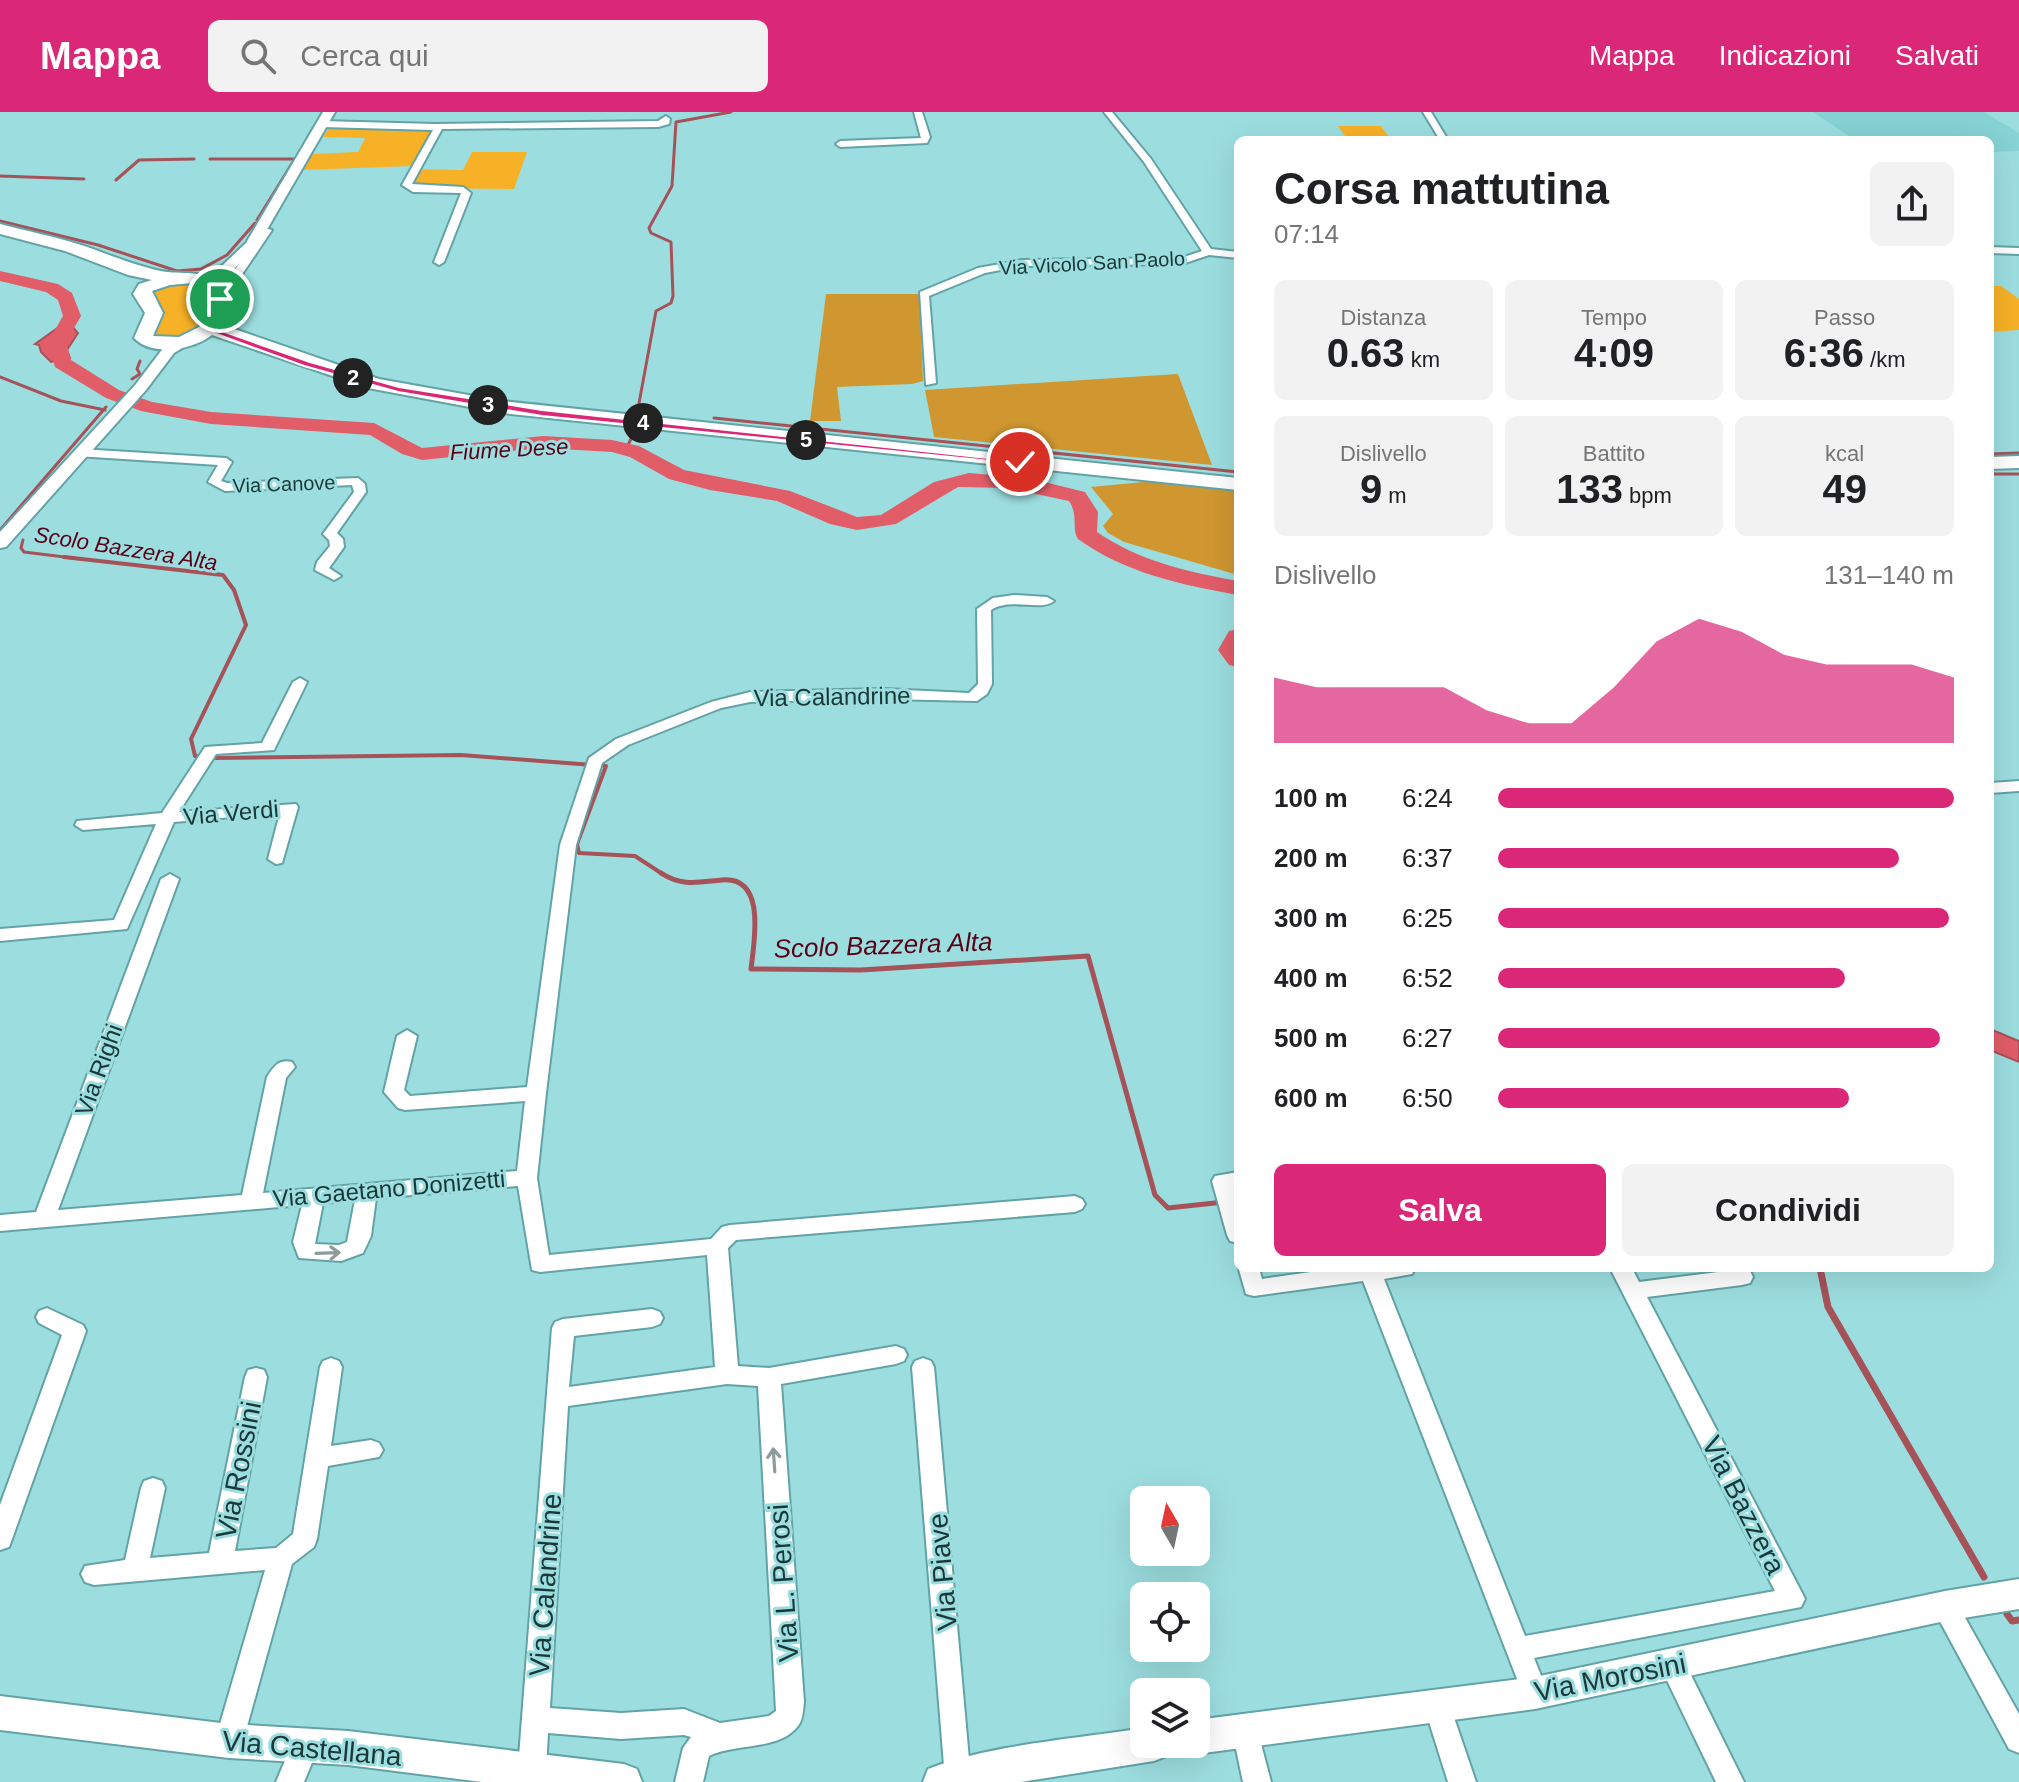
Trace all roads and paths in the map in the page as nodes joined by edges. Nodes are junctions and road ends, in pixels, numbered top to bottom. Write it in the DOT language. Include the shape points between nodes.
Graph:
graph roads {
  1 [pos="329,112"];
  2 [pos="918,112"];
  3 [pos="1108,112"];
  4 [pos="1427,112"];
  5 [pos="666,119"];
  6 [pos="322,124"];
  7 [pos="435,127"];
  8 [pos="1442,136"];
  9 [pos="840,144"];
  10 [pos="0,229"];
  11 [pos="267,230"];
  12 [pos="1994,250"];
  13 [pos="2019,251"];
  14 [pos="1208,252"];
  15 [pos="243,254"];
  16 [pos="1234,255"];
  17 [pos="439,262"];
  18 [pos="134,271"];
  19 [pos="182,278"];
  20 [pos="211,284"];
  21 [pos="147,287"];
  22 [pos="199,308"];
  23 [pos="210,327"];
  24 [pos="189,340"];
  25 [pos="151,341"];
  26 [pos="262,347"];
  27 [pos="154,371"];
  28 [pos="930,383"];
  29 [pos="80,453"];
  30 [pos="2019,462"];
  31 [pos="1994,463"];
  32 [pos="1234,484"];
  33 [pos="0,543"];
  34 [pos="334,576"];
  35 [pos="1047,601"];
  36 [pos="300,682"];
  37 [pos="2019,786"];
  38 [pos="1994,788"];
  39 [pos="167,818"];
  40 [pos="83,825"];
  41 [pos="276,859"];
  42 [pos="170,879"];
  43 [pos="154,922"];
  44 [pos="121,925"];
  45 [pos="0,935"];
  46 [pos="407,1036"];
  47 [pos="285,1067"];
  48 [pos="536,1093"];
  49 [pos="527,1178"];
  50 [pos="367,1192"];
  51 [pos="314,1196"];
  52 [pos="251,1201"];
  53 [pos="1075,1204"];
  54 [pos="44,1220"];
  55 [pos="0,1223"];
  56 [pos="717,1246"];
  57 [pos="1249,1272"];
  58 [pos="1370,1272"];
  59 [pos="1623,1272"];
  60 [pos="1742,1277"];
  61 [pos="1632,1291"];
  62 [pos="47,1317"];
  63 [pos="652,1318"];
  64 [pos="896,1355"];
  65 [pos="331,1367"];
  66 [pos="923,1367"];
  67 [pos="727,1375"];
  68 [pos="256,1377"];
  69 [pos="769,1377"];
  70 [pos="557,1398"];
  71 [pos="371,1450"];
  72 [pos="316,1458"];
  73 [pos="153,1488"];
  74 [pos="5,1511"];
  75 [pos="0,1539"];
  76 [pos="281,1558"];
  77 [pos="220,1563"];
  78 [pos="135,1570"];
  79 [pos="94,1574"];
  80 [pos="2019,1594"];
  81 [pos="1945,1606"];
  82 [pos="1517,1649"];
  83 [pos="1673,1666"];
  84 [pos="1535,1693"];
  85 [pos="1437,1706"];
  86 [pos="0,1713"];
  87 [pos="537,1720"];
  88 [pos="1245,1730"];
  89 [pos="1210,1735"];
  90 [pos="720,1736"];
  91 [pos="2019,1740"];
  92 [pos="229,1741"];
  93 [pos="305,1746"];
  94 [pos="1130,1748"];
  95 [pos="532,1770"];
  96 [pos="950,1780"];
  97 [pos="290,1782"];
  98 [pos="624,1782"];
  99 [pos="689,1782"];
  100 [pos="1257,1782"];
  101 [pos="1462,1782"];
  102 [pos="1730,1782"];
  1 -- 6 [label="street"];
  2 -- 9 [label="street" via="924,141"];
  3 -- 14 [label="street, Via Vicolo San Paolo" via="1148,161"];
  4 -- 8 [label="street"];
  5 -- 7 [label="street" via="658,124"];
  6 -- 7 [label="street"];
  6 -- 15 [label="street"];
  7 -- 17 [label="street" via="407,185 466,193"];
  10 -- 18 [label="main road" via="63,244"];
  11 -- 22 [label="street" via="220,299"];
  12 -- 13 [label="street"];
  14 -- 16 [label="street, Via Vicolo San Paolo"];
  14 -- 28 [label="street, Via Vicolo San Paolo" via="1182,261 1022,263 982,270 924,294"];
  15 -- 19 [label="street" via="212,272"];
  15 -- 20 [label="street"];
  18 -- 19 [label="main road"];
  18 -- 21 [label="main road"];
  19 -- 20 [label="main road"];
  19 -- 21 [label="main road"];
  20 -- 22 [label="main road"];
  21 -- 25 [label="main road" via="142,294 154,313 142,334"];
  22 -- 23 [label="main road"];
  23 -- 24 [label="main road"];
  23 -- 26 [label="main road"];
  24 -- 25 [label="main road"];
  24 -- 26 [label="main road"];
  24 -- 27 [label="street" via="169,350"];
  25 -- 27 [label="street"];
  26 -- 32 [label="main road" via="375,384 502,407"];
  27 -- 29 [label="street"];
  29 -- 33 [label="street"];
  29 -- 34 [label="street, Via Canove" via="226,462 214,482 225,487 354,481 360,492 330,534 337,547 322,570"];
  30 -- 31 [label="main road"];
  35 -- 48 [label="street, Via Calandrine" via="1001,600 984,609 985,684 972,698 750,697 622,742 593,765 568,845"];
  36 -- 39 [label="street" via="268,747 211,750"];
  37 -- 38 [label="street"];
  39 -- 40 [label="street, Via Verdi"];
  39 -- 41 [label="street, Via Verdi" via="290,807"];
  39 -- 44 [label="street, Via Verdi"];
  42 -- 43 [label="street, Via Righi"];
  43 -- 44 [label="street"];
  43 -- 54 [label="street, Via Righi"];
  44 -- 45 [label="street"];
  46 -- 48 [label="street" via="394,1092 405,1103"];
  47 -- 52 [label="street, Via Gaetano Donizetti" via="277,1077"];
  48 -- 49 [label="street, Via Calandrine"];
  49 -- 50 [label="street, Via Gaetano Donizetti"];
  49 -- 56 [label="street, Via Calandrine" via="540,1264"];
  50 -- 51 [label="street, Via Gaetano Donizetti"];
  51 -- 50 [label="street, one-way" via="304,1242 307,1252 341,1253 355,1247 360,1236"];
  51 -- 52 [label="street, Via Gaetano Donizetti"];
  52 -- 54 [label="street, Via Gaetano Donizetti"];
  53 -- 56 [label="street, Via Calandrine" via="730,1233"];
  54 -- 55 [label="street"];
  56 -- 67 [label="street"];
  57 -- 58 [label="street" via="1254,1288"];
  58 -- 82 [label="street"];
  59 -- 61 [label="street, Via Bazzera"];
  60 -- 61 [label="street"];
  61 -- 82 [label="street, Via Bazzera" via="1792,1599"];
  62 -- 74 [label="street" via="75,1331"];
  63 -- 70 [label="street, Via Calandrine" via="563,1328"];
  64 -- 69 [label="street"];
  65 -- 72 [label="street"];
  66 -- 96 [label="street, Via Piave"];
  67 -- 69 [label="street"];
  67 -- 70 [label="street"];
  68 -- 77 [label="street, Via Rossini"];
  90 -- 69 [label="street, Via L. Perosi, one-way" via="774,1728 788,1718 791,1702"];
  70 -- 87 [label="street, Via Calandrine"];
  71 -- 72 [label="street"];
  72 -- 76 [label="street" via="305,1539"];
  73 -- 78 [label="street"];
  74 -- 75 [label="street"];
  76 -- 77 [label="street, Via Rossini"];
  76 -- 92 [label="street"];
  77 -- 78 [label="street, Via Rossini"];
  78 -- 79 [label="street, Via Rossini"];
  80 -- 81 [label="street, Via Morosini"];
  81 -- 83 [label="street, Via Morosini"];
  81 -- 91 [label="street"];
  82 -- 84 [label="street"];
  83 -- 84 [label="street, Via Morosini"];
  83 -- 102 [label="street"];
  84 -- 85 [label="street, Via Morosini"];
  85 -- 88 [label="street, Via Morosini"];
  85 -- 101 [label="street"];
  86 -- 92 [label="street, Via Castellana"];
  87 -- 90 [label="street" via="621,1726 684,1722"];
  87 -- 95 [label="street, Via Calandrine"];
  88 -- 89 [label="street, Via Morosini"];
  88 -- 100 [label="street"];
  90 -- 99 [label="street" via="697,1748"];
  92 -- 93 [label="street, Via Castellana"];
  93 -- 95 [label="street, Via Castellana"];
  93 -- 97 [label="street"];
  94 -- 96 [label="street"];
  95 -- 98 [label="street, Via Castellana"];
}
